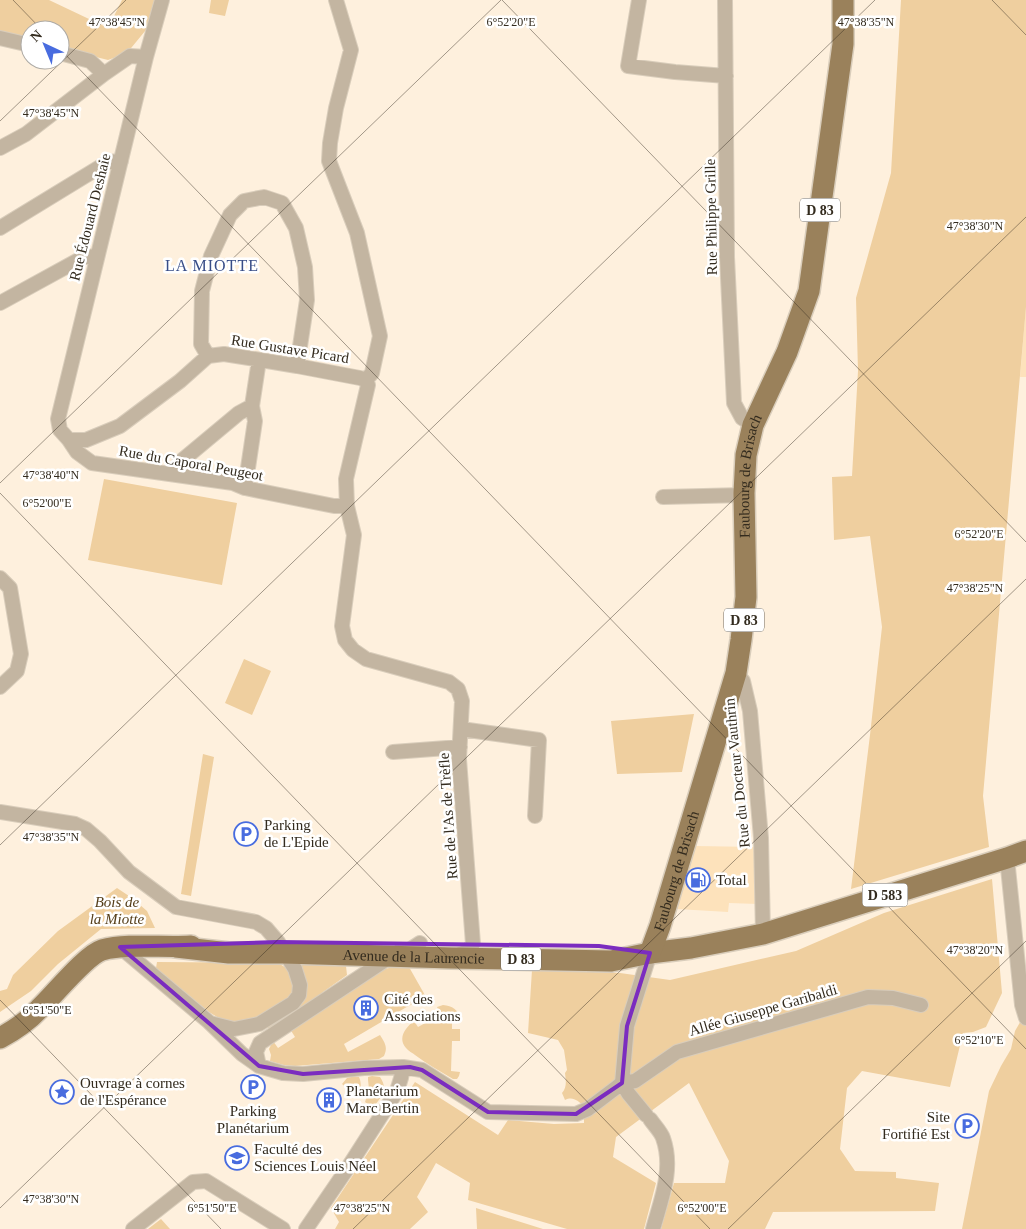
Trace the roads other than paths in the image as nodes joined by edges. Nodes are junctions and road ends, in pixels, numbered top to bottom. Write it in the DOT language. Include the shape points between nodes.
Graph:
graph roads {
  1 [pos="162,0"];
  2 [pos="336,0"];
  3 [pos="639,0"];
  4 [pos="726,0"];
  5 [pos="842,0"];
  6 [pos="0,38"];
  7 [pos="20,43"];
  8 [pos="70,56"];
  9 [pos="146,57"];
  10 [pos="104,74"];
  11 [pos="726,76"];
  12 [pos="0,148"];
  13 [pos="121,160"];
  14 [pos="0,228"];
  15 [pos="97,256"];
  16 [pos="0,303"];
  17 [pos="208,356"];
  18 [pos="259,360"];
  19 [pos="297,366"];
  20 [pos="366,380"];
  21 [pos="252,406"];
  22 [pos="753,425"];
  23 [pos="69,440"];
  24 [pos="174,474"];
  25 [pos="245,488"];
  26 [pos="744,494"];
  27 [pos="663,497"];
  28 [pos="347,506"];
  29 [pos="0,578"];
  30 [pos="736,673"];
  31 [pos="0,687"];
  32 [pos="461,730"];
  33 [pos="460,747"];
  34 [pos="393,752"];
  35 [pos="0,812"];
  36 [pos="535,816"];
  37 [pos="1016,854"];
  38 [pos="763,934"];
  39 [pos="420,943"];
  40 [pos="473,944"];
  41 [pos="120,947"];
  42 [pos="281,948"];
  43 [pos="650,953"];
  44 [pos="390,956"];
  45 [pos="451,958"];
  46 [pos="921,1005"];
  47 [pos="1026,1018"];
  48 [pos="209,1022"];
  49 [pos="0,1038"];
  50 [pos="259,1066"];
  51 [pos="403,1067"];
  52 [pos="625,1088"];
  53 [pos="134,1229"];
  54 [pos="283,1229"];
  55 [pos="306,1229"];
  56 [pos="653,1229"];
  1 -- 9 [label="street, Rue Édouard Deshaie"];
  2 -- 20 [label="street, Rue de l'As de Trèfle" via="351,50 336,108 329,161 354,222 380,336 372,373"];
  3 -- 11 [label="street" via="628,66"];
  4 -- 11 [label="street, Rue Philippe Grille"];
  5 -- 22 [label="main road, Faubourg de Brisach / D 83" via="844,44 809,291 787,352"];
  6 -- 7 [label="street"];
  8 -- 10 [label="street" via="90,61"];
  9 -- 10 [label="street" via="130,56"];
  9 -- 13 [label="street, Rue Édouard Deshaie"];
  10 -- 12 [label="street" via="26,134"];
  11 -- 22 [label="street, Rue Philippe Grille" via="727,257 734,403 742,418"];
  13 -- 14 [label="street" via="108,162"];
  13 -- 15 [label="street, Rue Édouard Deshaie"];
  15 -- 16 [label="street" via="84,257"];
  15 -- 23 [label="street, Rue Édouard Deshaie" via="58,419 60,430"];
  17 -- 18 [label="street, Rue Gustave Picard" via="224,354"];
  17 -- 19 [label="street" via="201,344 202,290 211,256 230,215 244,201 264,197 282,203 296,228 305,266 307,300"];
  17 -- 23 [label="street" via="120,426 86,440"];
  18 -- 19 [label="street, Rue Gustave Picard"];
  18 -- 21 [label="street"];
  19 -- 20 [label="street, Rue Gustave Picard"];
  20 -- 28 [label="street, Rue de l'As de Trèfle" via="368,385 346,479"];
  21 -- 24 [label="street" via="239,413 179,464"];
  21 -- 25 [label="street" via="255,421"];
  22 -- 26 [label="main road, Faubourg de Brisach / D 83" via="746,454"];
  23 -- 24 [label="street, Rue du Caporal Peugeot" via="77,452 92,463"];
  24 -- 25 [label="street, Rue du Caporal Peugeot" via="233,483"];
  25 -- 28 [label="street, Rue du Caporal Peugeot"];
  26 -- 27 [label="street"];
  26 -- 30 [label="main road, Faubourg de Brisach / D 83" via="746,597"];
  28 -- 32 [label="street, Rue de l'As de Trèfle" via="354,535 342,626 345,640 366,659 449,682 458,689 462,701"];
  29 -- 31 [label="street" via="10,588 21,654 17,671"];
  30 -- 38 [label="street, Rue du Docteur Vauthrin" via="743,681 750,711 761,838"];
  30 -- 43 [label="main road, Faubourg de Brisach / D 83"];
  32 -- 33 [label="street, Rue de l'As de Trèfle"];
  32 -- 36 [label="street" via="539,740"];
  33 -- 34 [label="street"];
  33 -- 40 [label="street, Rue de l'As de Trèfle"];
  35 -- 42 [label="street" via="75,824 86,829 129,872 176,907 256,922 266,928"];
  37 -- 38 [label="main road, Avenue de la Laurencie / D 583"];
  37 -- 47 [label="street" via="1022,1004"];
  38 -- 43 [label="main road, Avenue de la Laurencie / D 583" via="684,950"];
  39 -- 40 [label="main road, Avenue de la Laurencie / D 83"];
  39 -- 42 [label="main road, Avenue de la Laurencie / D 83"];
  39 -- 44 [label="street" via="408,951"];
  40 -- 43 [label="main road, Avenue de la Laurencie / D 83" via="611,946"];
  40 -- 45 [label="street" via="468,951"];
  41 -- 42 [label="main road, Avenue de la Laurencie / D 83" via="176,947 229,953"];
  41 -- 48 [label="street"];
  41 -- 49 [label="main road, Avenue de la Laurencie / D 83" via="100,951 83,963 39,1010"];
  42 -- 44 [label="main road, Avenue de la Laurencie / D 83"];
  42 -- 48 [label="street" via="300,985 293,1003 259,1024 234,1028"];
  43 -- 45 [label="main road, Avenue de la Laurencie / D 83" via="611,961"];
  43 -- 52 [label="street" via="628,1026"];
  44 -- 45 [label="main road, Avenue de la Laurencie / D 83"];
  44 -- 50 [label="street" via="260,1042 256,1052"];
  46 -- 52 [label="street, Allée Giuseppe Garibaldi" via="894,998 868,997 677,1052"];
  48 -- 50 [label="street"];
  50 -- 51 [label="street" via="283,1074"];
  51 -- 52 [label="street" via="422,1070 488,1112 576,1114 618,1087"];
  51 -- 55 [label="street" via="397,1091"];
  52 -- 56 [label="street" via="663,1136 666,1149 666,1183"];
  53 -- 54 [label="street" via="193,1182 206,1181"];
}
